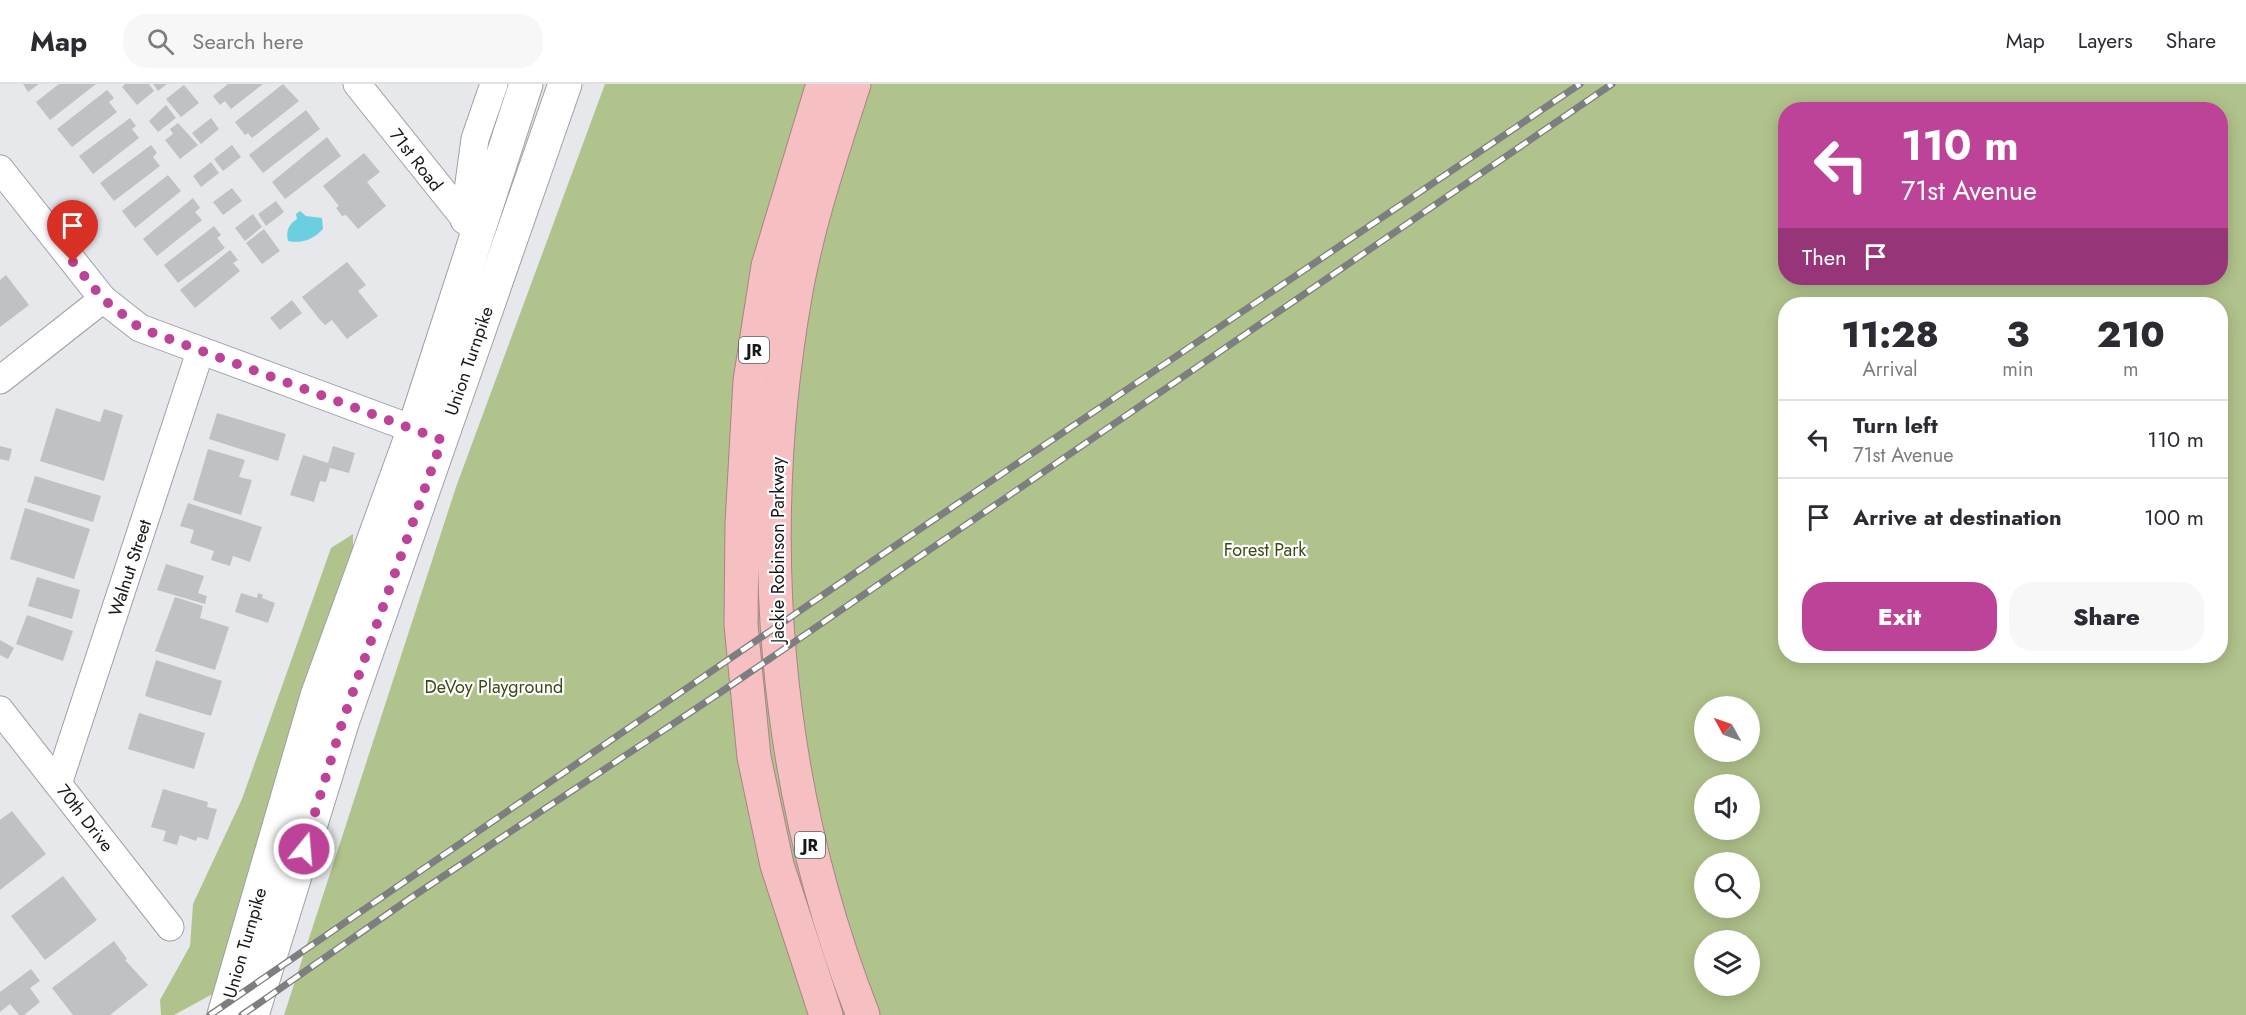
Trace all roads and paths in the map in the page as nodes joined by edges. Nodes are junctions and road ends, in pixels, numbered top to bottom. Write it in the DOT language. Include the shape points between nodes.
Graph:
graph roads {
  1 [pos="357,84"];
  2 [pos="494,84"];
  3 [pos="526,84"];
  4 [pos="565,84"];
  5 [pos="823,84"];
  6 [pos="854,84"];
  7 [pos="0,169"];
  8 [pos="471,227"];
  9 [pos="103,299"];
  10 [pos="200,352"];
  11 [pos="0,380"];
  12 [pos="428,435"];
  13 [pos="0,710"];
  14 [pos="58,784"];
  15 [pos="170,927"];
  16 [pos="224,1015"];
  17 [pos="252,1015"];
  18 [pos="826,1015"];
  19 [pos="863,1015"];
  1 -- 8 [label="street, 71st Road"];
  2 -- 8 [label="street, Union Turnpike" via="475,139"];
  3 -- 8 [label="main road, Union Turnpike"];
  4 -- 12 [label="main road, Union Turnpike"];
  5 -- 18 [label="highway, Jackie Robinson Parkway / JR" via="768,266 750,381 741,625 754,757 777,865"];
  6 -- 19 [label="highway, Jackie Robinson Parkway / JR" via="823,180 793,312 781,393 775,482 775,601 784,711 801,810 822,893"];
  7 -- 9 [label="street"];
  8 -- 12 [label="main road, Union Turnpike"];
  9 -- 10 [label="street" via="140,328"];
  9 -- 11 [label="street"];
  10 -- 12 [label="street"];
  10 -- 14 [label="street, Walnut Street"];
  12 -- 16 [label="main road, Union Turnpike" via="317,696"];
  12 -- 17 [label="main road, Union Turnpike"];
  13 -- 14 [label="street, 70th Drive"];
  14 -- 15 [label="street, 70th Drive"];
}
